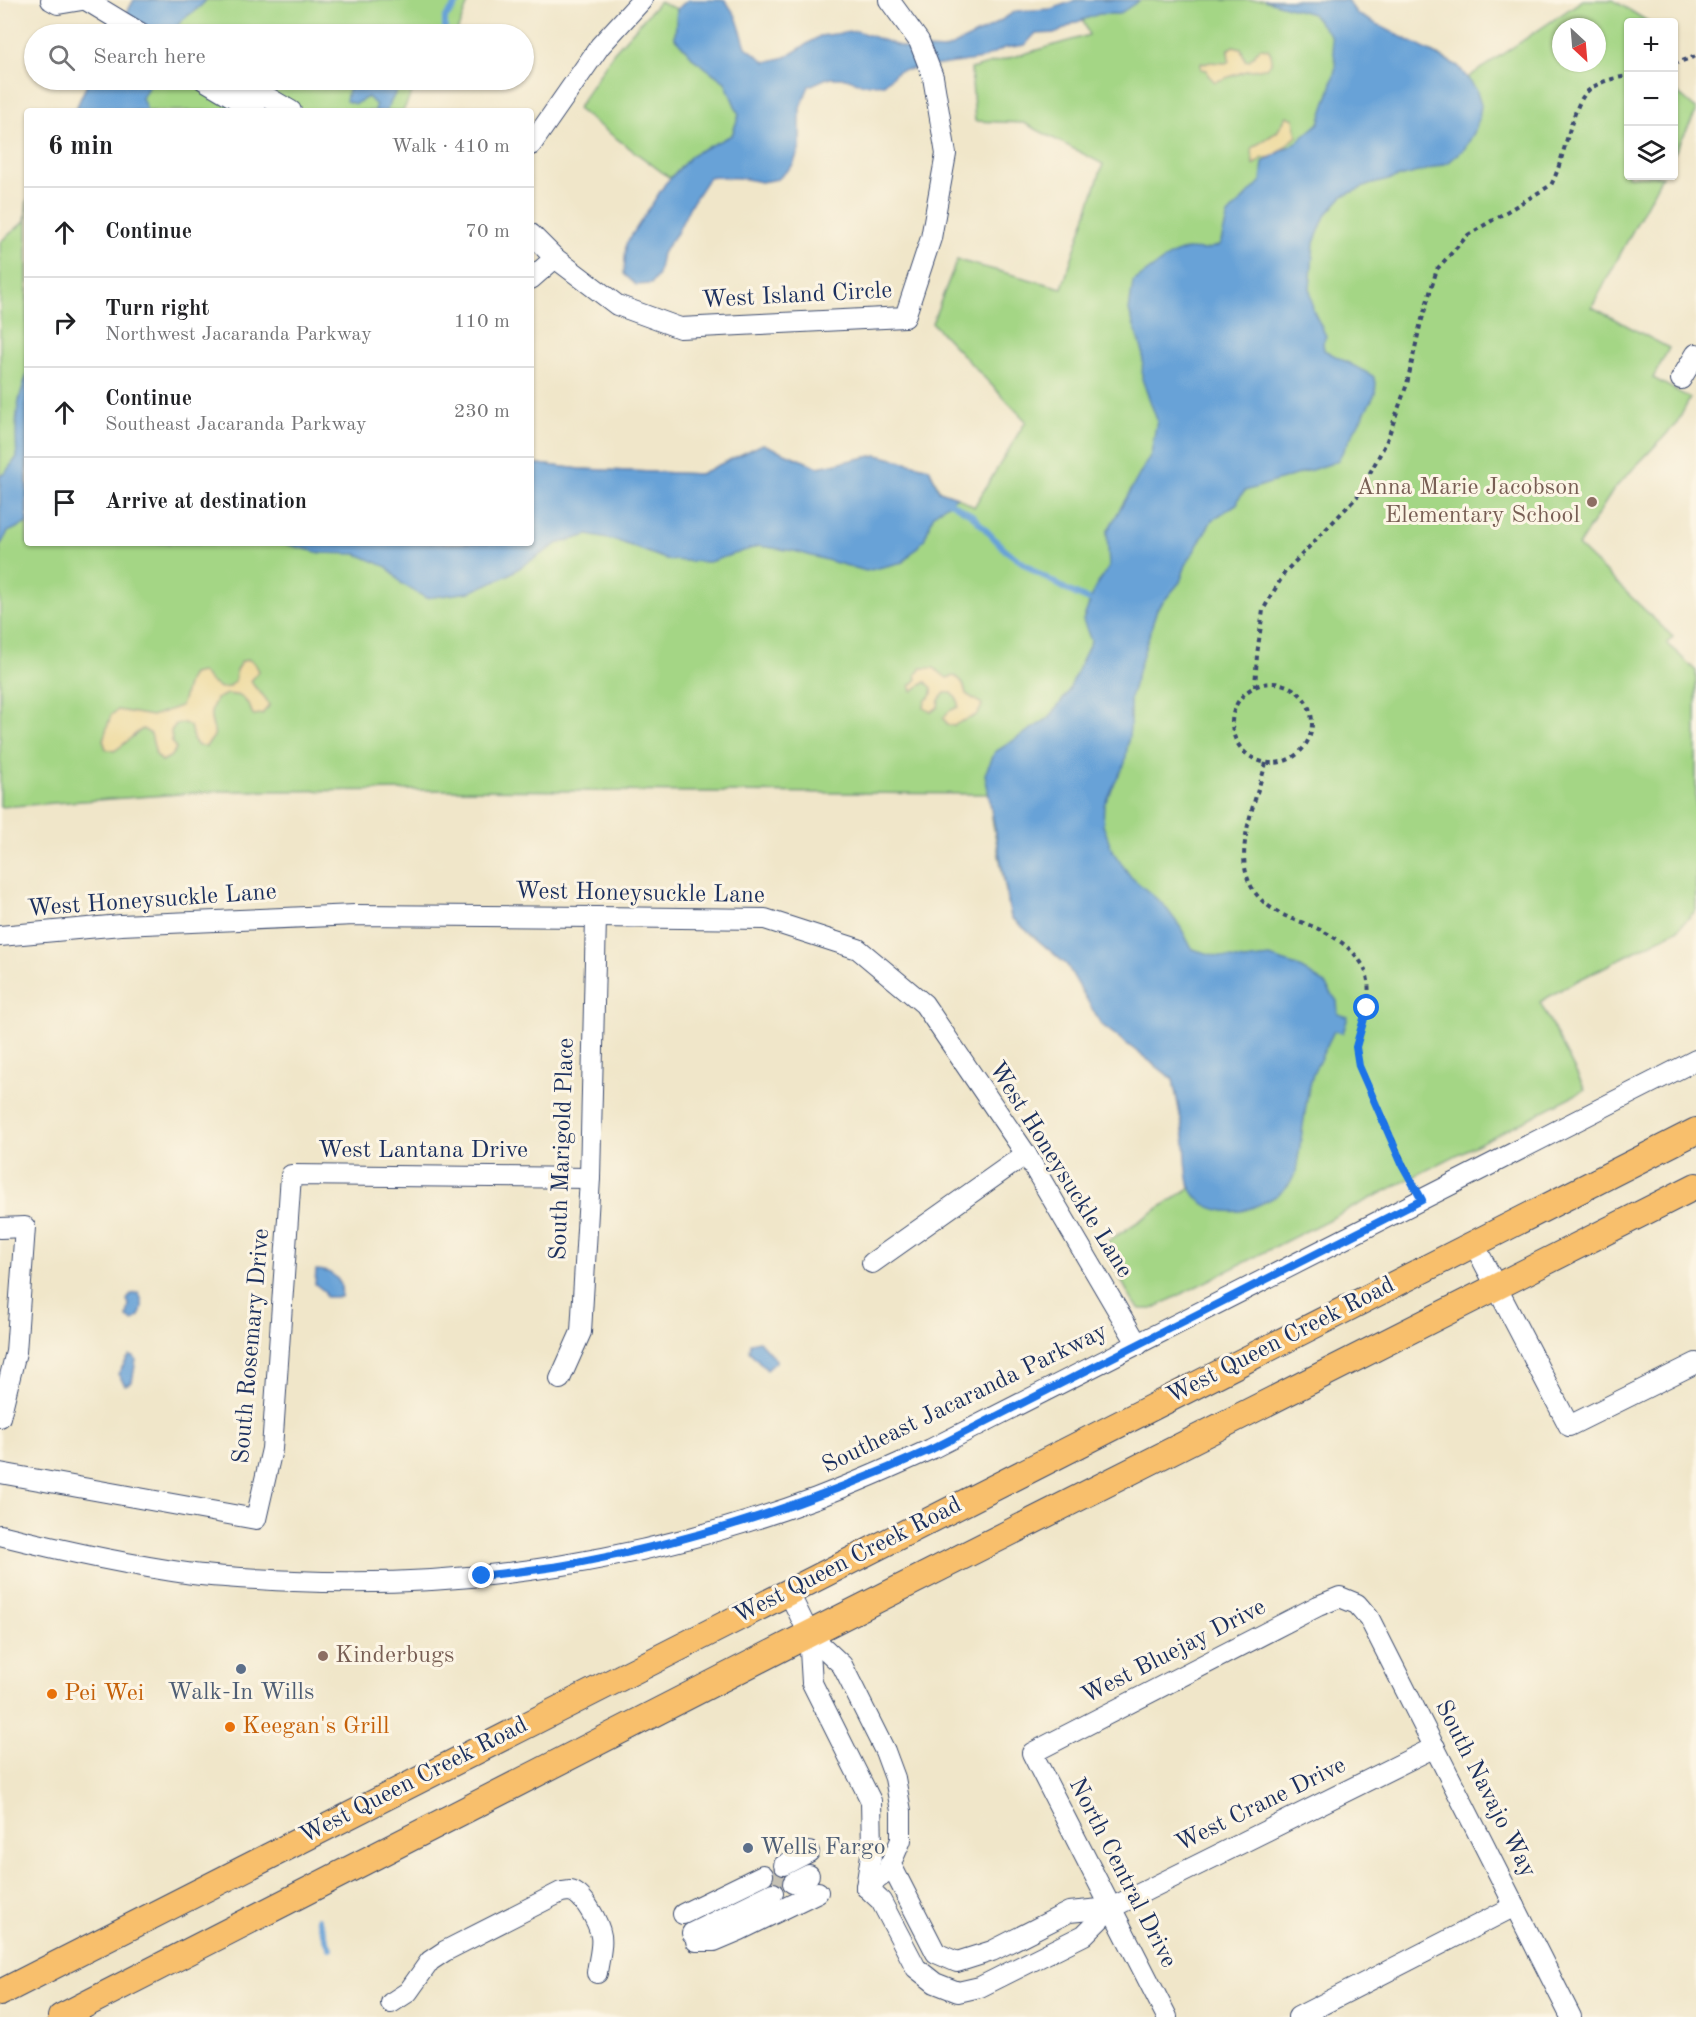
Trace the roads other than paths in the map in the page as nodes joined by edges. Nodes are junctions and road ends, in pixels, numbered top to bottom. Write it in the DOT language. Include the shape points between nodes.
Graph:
graph roads {
  1 [pos="51,0"];
  2 [pos="84,0"];
  3 [pos="642,0"];
  4 [pos="889,0"];
  5 [pos="125,24"];
  6 [pos="221,90"];
  7 [pos="255,90"];
  8 [pos="251,108"];
  9 [pos="286,108"];
  10 [pos="534,141"];
  11 [pos="534,237"];
  12 [pos="555,258"];
  13 [pos="534,276"];
  14 [pos="1696,354"];
  15 [pos="1681,379"];
  16 [pos="596,917"];
  17 [pos="0,936"];
  18 [pos="1696,1060"];
  19 [pos="1696,1131"];
  20 [pos="1026,1155"];
  21 [pos="291,1175"];
  22 [pos="590,1178"];
  23 [pos="1696,1186"];
  24 [pos="0,1228"];
  25 [pos="1474,1244"];
  26 [pos="872,1263"];
  27 [pos="1496,1288"];
  28 [pos="1138,1345"];
  29 [pos="1696,1363"];
  30 [pos="560,1379"];
  31 [pos="0,1417"];
  32 [pos="0,1473"];
  33 [pos="0,1535"];
  34 [pos="788,1591"];
  35 [pos="1340,1597"];
  36 [pos="809,1634"];
  37 [pos="1435,1748"];
  38 [pos="1032,1753"];
  39 [pos="890,1863"];
  40 [pos="801,1872"];
  41 [pos="768,1883"];
  42 [pos="866,1887"];
  43 [pos="1515,1906"];
  44 [pos="1111,1908"];
  45 [pos="597,1973"];
  46 [pos="0,1993"];
  47 [pos="391,2003"];
  48 [pos="61,2017"];
  49 [pos="1167,2017"];
  50 [pos="1298,2017"];
  51 [pos="1571,2017"];
  1 -- 2 [label="street" via="58,4"];
  2 -- 5 [label="street"];
  3 -- 10 [label="street" via="600,46"];
  4 -- 12 [label="street, West Island Circle" via="919,41 933,76 946,154 931,238 905,317 680,328 617,305"];
  6 -- 8 [label="street"];
  7 -- 9 [label="street"];
  11 -- 12 [label="street, West Island Circle"];
  12 -- 13 [label="street"];
  14 -- 15 [label="street"];
  16 -- 17 [label="street, West Honeysuckle Lane" via="355,915 120,925"];
  16 -- 20 [label="street, West Honeysuckle Lane" via="765,919 858,949 924,1004"];
  16 -- 22 [label="street, South Marigold Place"];
  18 -- 28 [label="street, Southeast Jacaranda Parkway"];
  19 -- 25 [label="main road, West Queen Creek Road"];
  20 -- 26 [label="street"];
  20 -- 28 [label="street, West Honeysuckle Lane"];
  21 -- 22 [label="street, West Lantana Drive"];
  21 -- 32 [label="street, South Rosemary Drive" via="272,1449 256,1519"];
  22 -- 30 [label="street, South Marigold Place" via="581,1332"];
  23 -- 27 [label="main road, West Queen Creek Road"];
  24 -- 31 [label="street" via="24,1227 16,1352"];
  25 -- 27 [label="street"];
  25 -- 34 [label="main road, West Queen Creek Road"];
  27 -- 29 [label="street" via="1569,1426"];
  27 -- 36 [label="main road, West Queen Creek Road"];
  28 -- 33 [label="street, Southeast Jacaranda Parkway" via="932,1449 834,1491 742,1523 575,1564 428,1581 261,1579 138,1565"];
  34 -- 36 [label="street"];
  34 -- 46 [label="main road, West Queen Creek Road"];
  35 -- 37 [label="street, South Navajo Way" via="1357,1604 1369,1618"];
  35 -- 38 [label="street, West Bluejay Drive"];
  36 -- 39 [label="street" via="842,1665 895,1778 902,1811 901,1840"];
  36 -- 42 [label="street" via="812,1683 871,1801 872,1849"];
  36 -- 48 [label="main road, West Queen Creek Road"];
  37 -- 43 [label="street, South Navajo Way"];
  37 -- 44 [label="street, West Crane Drive"];
  38 -- 44 [label="street, North Central Drive"];
  39 -- 42 [label="street" via="886,1872"];
  39 -- 44 [label="street, West Crane Drive" via="936,1953 957,1962 992,1951 1069,1912"];
  40 -- 41 [label="street" via="740,1930 714,1941 689,1928"];
  42 -- 44 [label="street, West Crane Drive" via="881,1901 916,1968 935,1983 958,1992 980,1987 1084,1935"];
  43 -- 50 [label="street"];
  43 -- 51 [label="street, South Navajo Way"];
  44 -- 49 [label="street, North Central Drive"];
  45 -- 47 [label="street" via="602,1938 597,1924 578,1895 561,1892 445,1951 430,1961 408,1992"];
}
